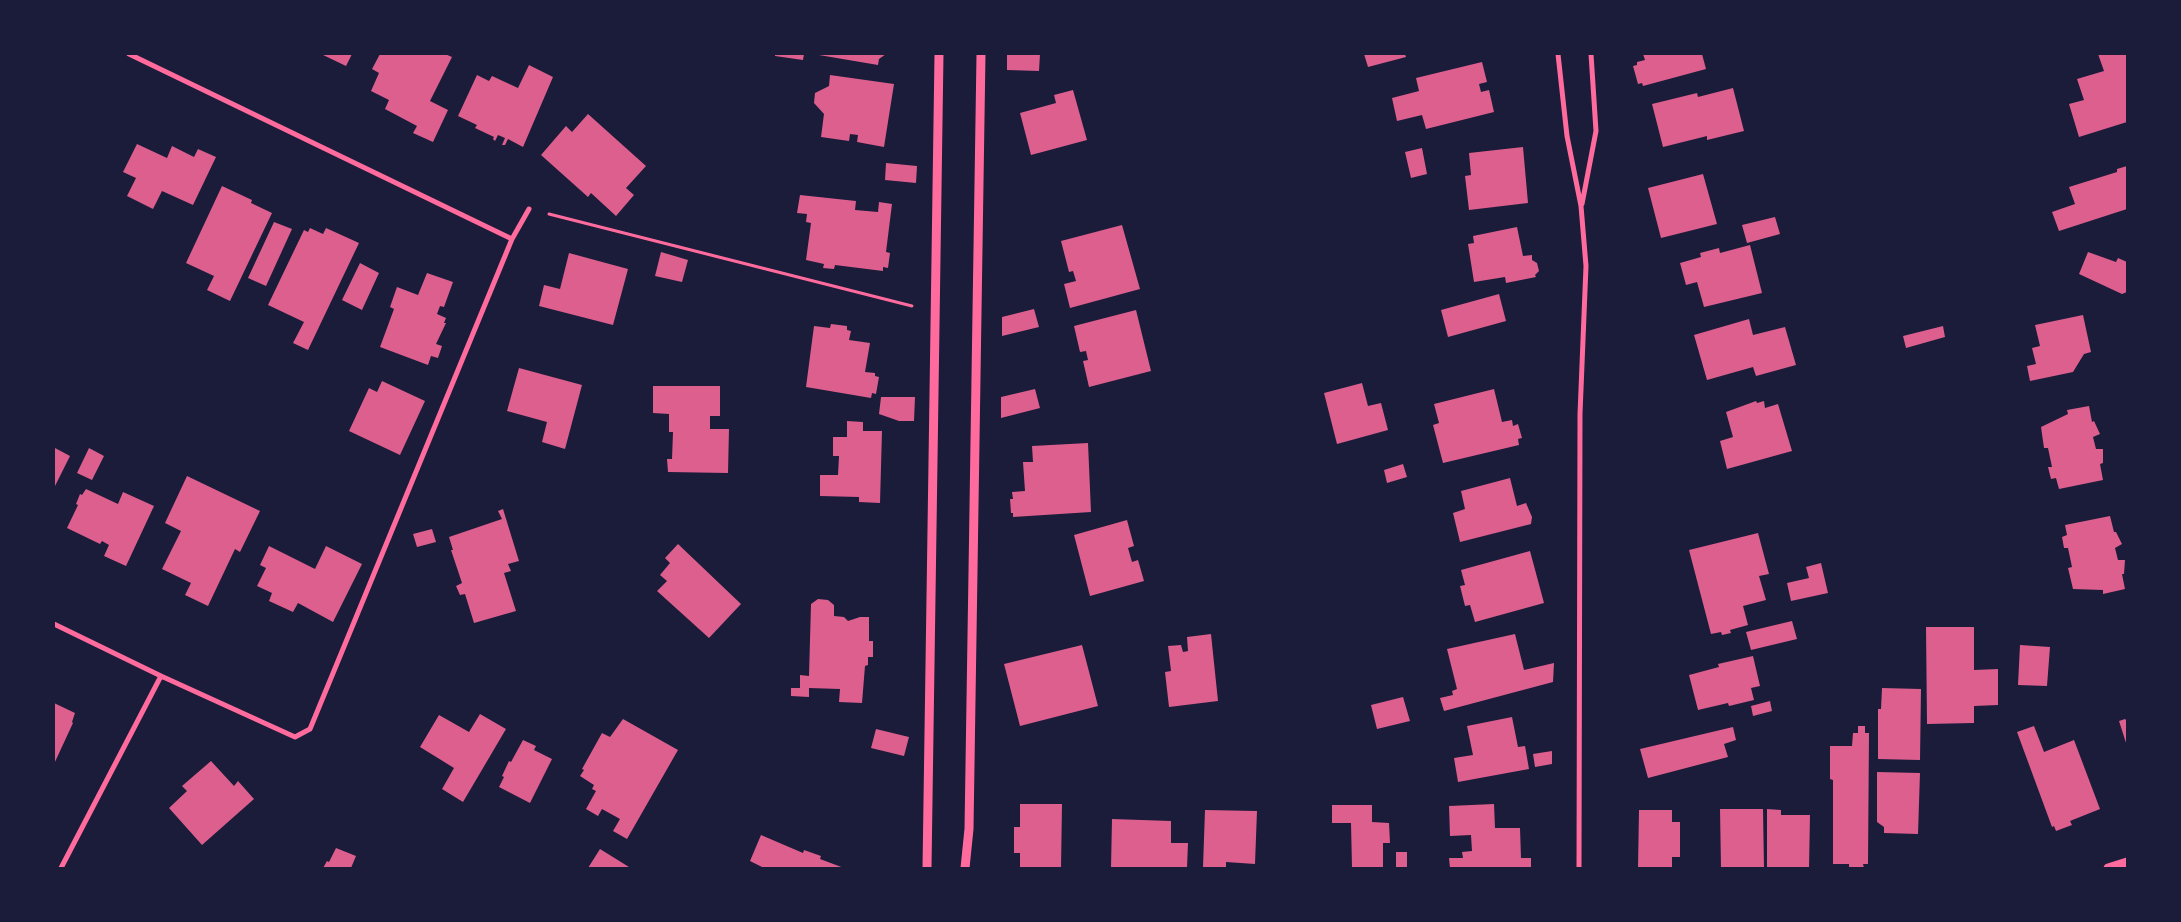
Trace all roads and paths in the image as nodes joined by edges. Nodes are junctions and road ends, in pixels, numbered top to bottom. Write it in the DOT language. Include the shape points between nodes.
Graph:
graph roads {
  1 [pos="129,54"];
  2 [pos="939,54"];
  3 [pos="981,54"];
  4 [pos="1558,54"];
  5 [pos="1591,54"];
  6 [pos="1581,206"];
  7 [pos="529,209"];
  8 [pos="512,239"];
  9 [pos="937,312"];
  10 [pos="54,624"];
  11 [pos="161,676"];
  12 [pos="2127,862"];
  13 [pos="61,868"];
  14 [pos="927,868"];
  15 [pos="965,868"];
  16 [pos="1579,868"];
  17 [pos="2108,868"];
  1 -- 8 [label="street"];
  2 -- 9 [label="street"];
  3 -- 15 [label="street" via="969,829"];
  4 -- 6 [label="street"];
  5 -- 6 [label="street" via="1596,130"];
  6 -- 16 [label="street" via="1586,266 1580,414"];
  7 -- 8 [label="street"];
  7 -- 9 [label="path"];
  8 -- 11 [label="street" via="310,729 295,737"];
  9 -- 14 [label="street"];
  10 -- 11 [label="street"];
  11 -- 13 [label="street"];
  12 -- 17 [label="street"];
}
